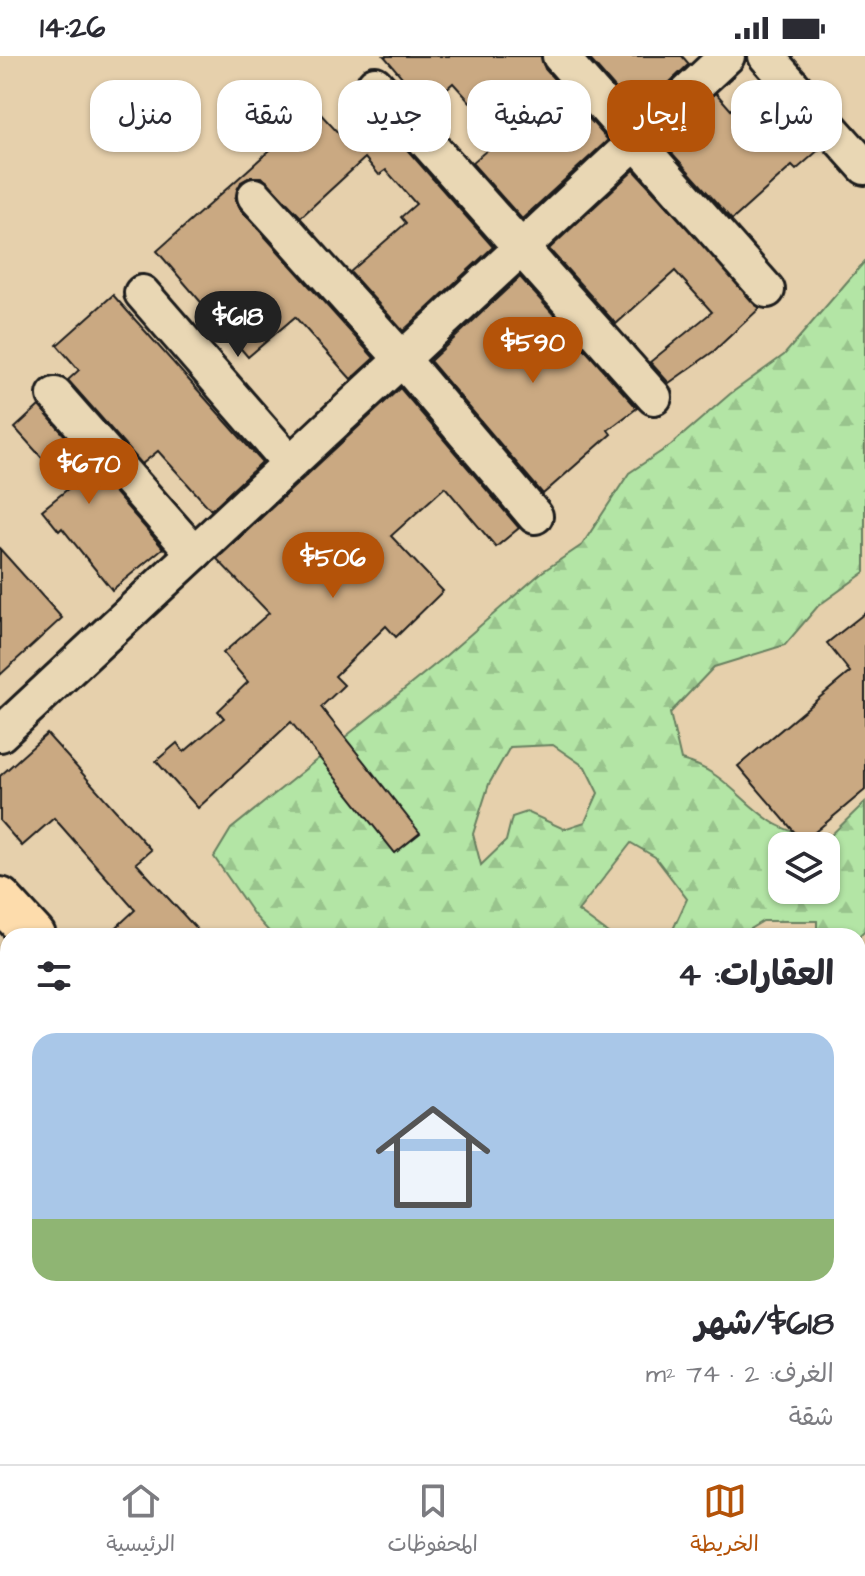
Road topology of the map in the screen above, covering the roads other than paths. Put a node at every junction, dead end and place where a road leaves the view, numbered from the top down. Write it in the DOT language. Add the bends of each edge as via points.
graph roads {
  1 [pos="560,56"];
  2 [pos="727,56"];
  3 [pos="766,56"];
  4 [pos="701,80"];
  5 [pos="607,109"];
  6 [pos="435,152"];
  7 [pos="624,152"];
  8 [pos="646,152"];
  9 [pos="865,167"];
  10 [pos="255,196"];
  11 [pos="520,249"];
  12 [pos="767,290"];
  13 [pos="142,293"];
  14 [pos="402,359"];
  15 [pos="55,395"];
  16 [pos="654,397"];
  17 [pos="290,463"];
  18 [pos="535,516"];
  19 [pos="194,553"];
  20 [pos="0,734"];
  21 [pos="0,899"];
  22 [pos="27,928"];
  1 -- 5 [label="street"];
  2 -- 4 [label="street"];
  3 -- 9 [label="street"];
  6 -- 11 [label="street"];
  7 -- 11 [label="street"];
  8 -- 12 [label="street"];
  10 -- 14 [label="street"];
  11 -- 14 [label="street"];
  11 -- 16 [label="street"];
  13 -- 17 [label="street"];
  14 -- 17 [label="street"];
  14 -- 18 [label="street"];
  15 -- 19 [label="street"];
  17 -- 19 [label="street"];
  19 -- 20 [label="street"];
  21 -- 22 [label="main road"];
}
